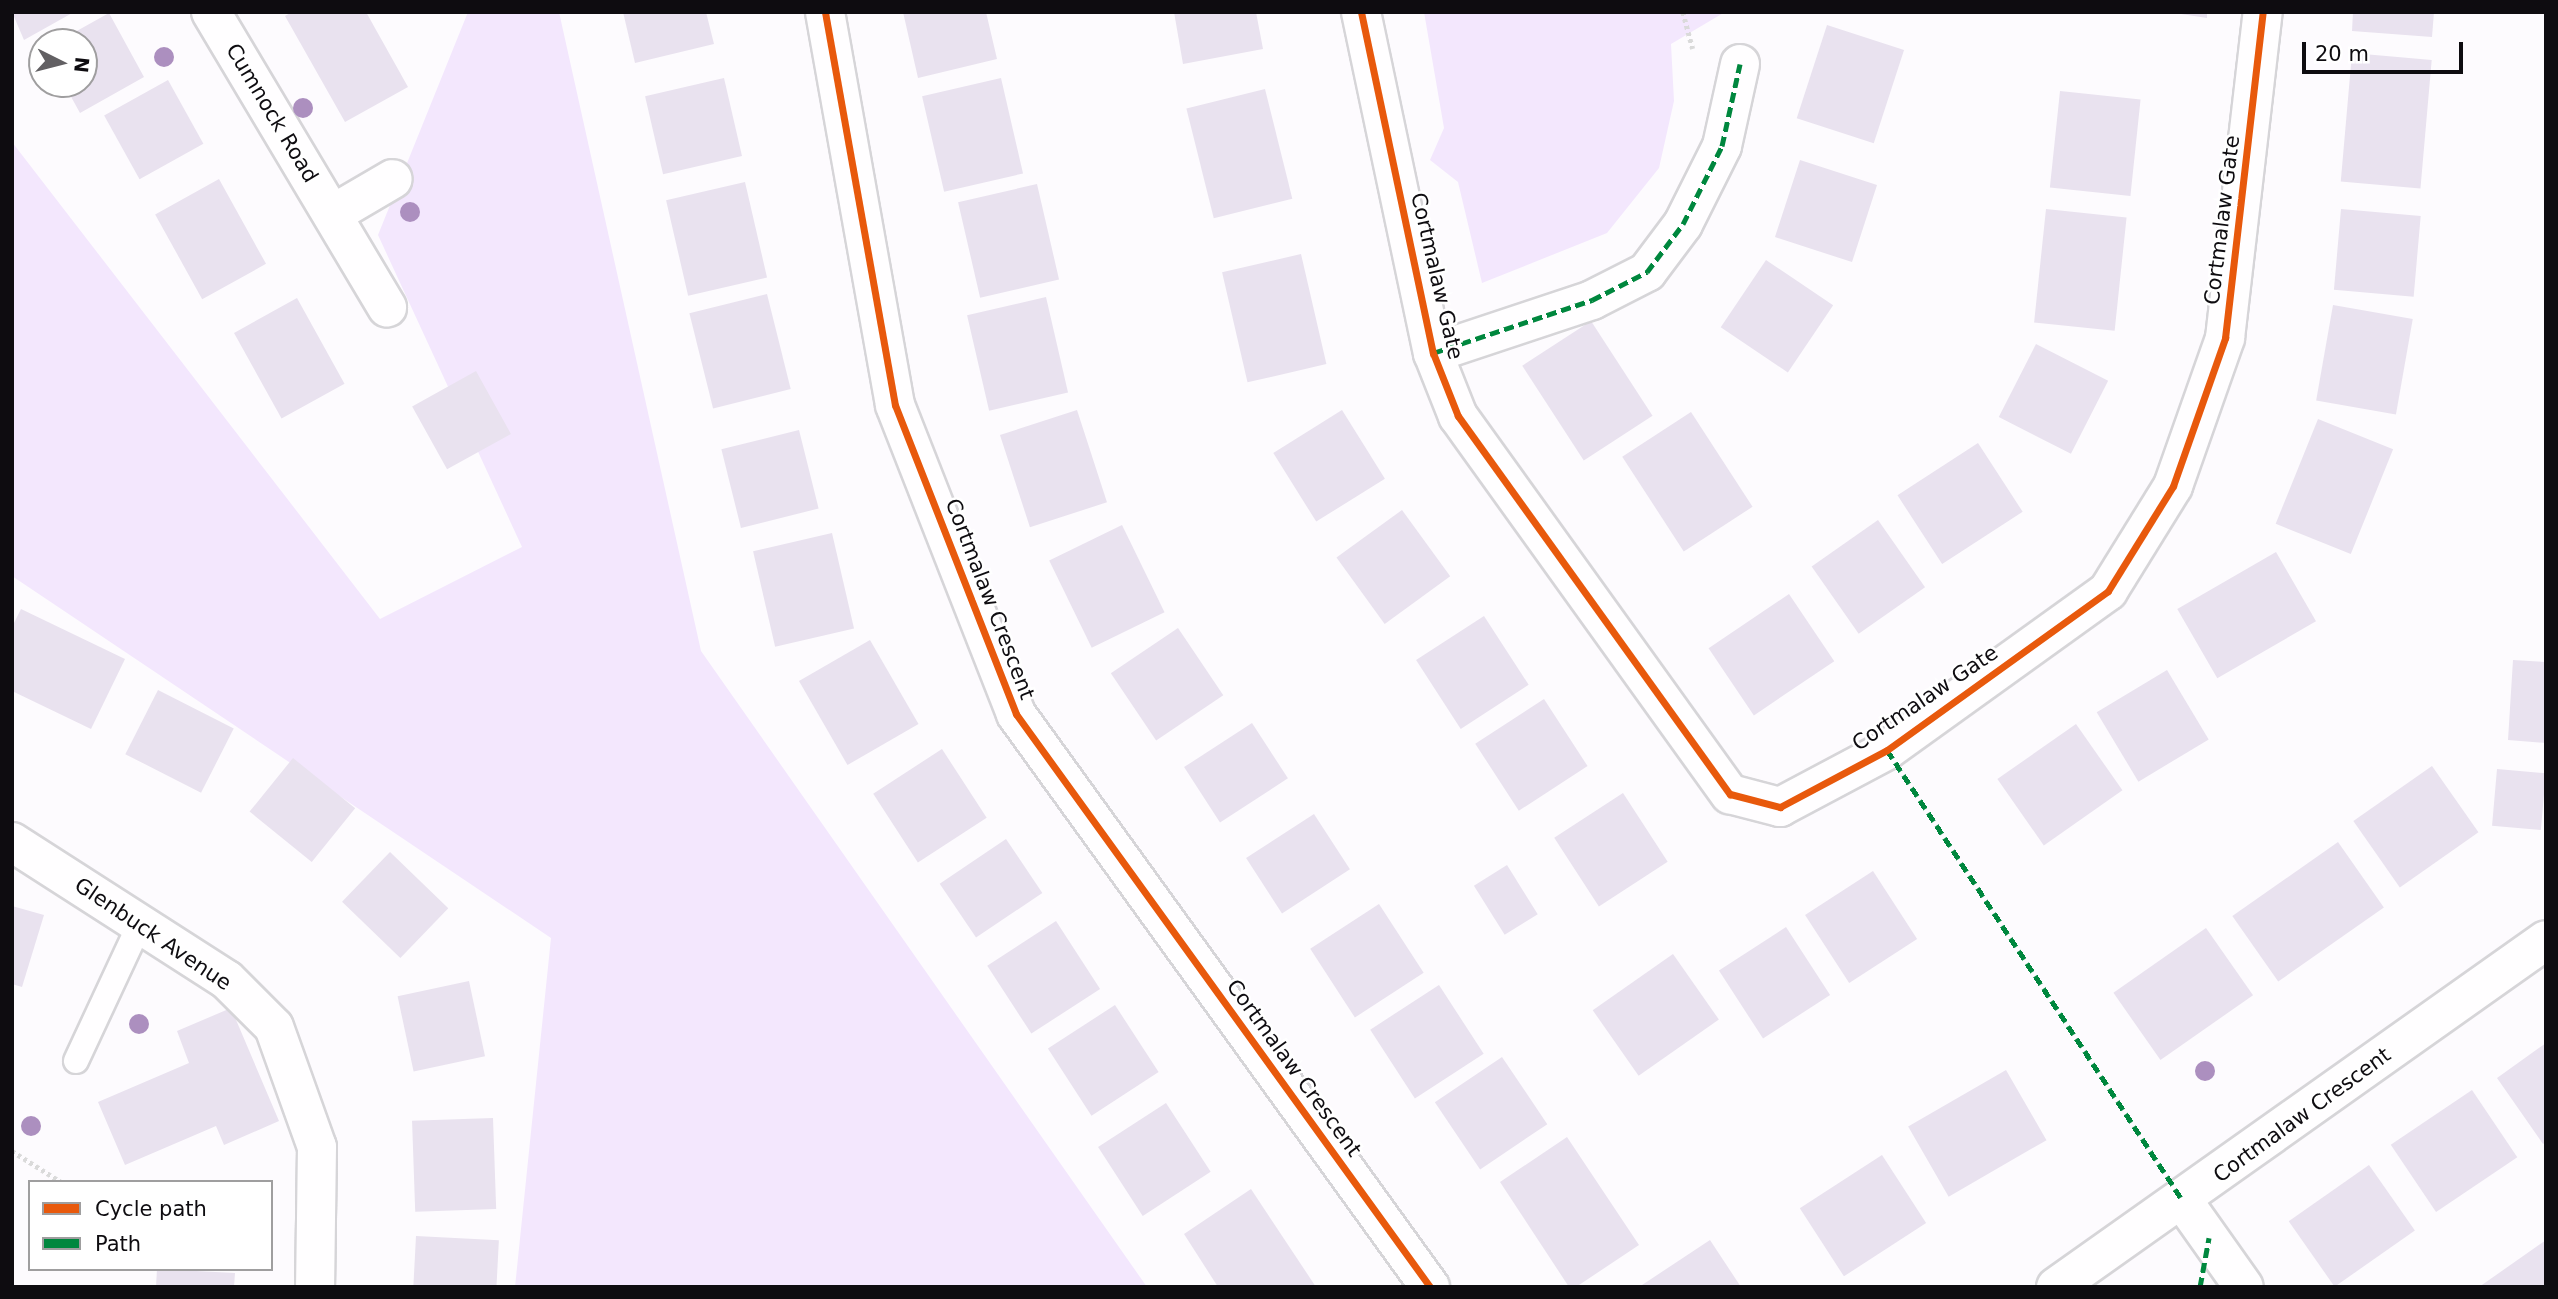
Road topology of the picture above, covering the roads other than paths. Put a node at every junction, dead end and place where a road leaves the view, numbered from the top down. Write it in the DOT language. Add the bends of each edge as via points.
graph roads {
  1 [pos="211,12"];
  2 [pos="825,12"];
  3 [pos="1361,12"];
  4 [pos="2263,12"];
  5 [pos="1740,64"];
  6 [pos="393,179"];
  7 [pos="333,214"];
  8 [pos="387,307"];
  9 [pos="1433,353"];
  10 [pos="12,842"];
  11 [pos="140,924"];
  12 [pos="2546,940"];
  13 [pos="76,1061"];
  14 [pos="2183,1201"];
  15 [pos="315,1287"];
  16 [pos="1430,1287"];
  17 [pos="2056,1287"];
  18 [pos="2244,1287"];
  1 -- 7 [label="street, Cumnock Road"];
  2 -- 16 [label="street, Cortmalaw Crescent" via="895,405 1016,714"];
  3 -- 9 [label="street, Cortmalaw Gate"];
  4 -- 9 [label="street, Cortmalaw Gate" via="2225,338 2173,486 2108,591 1887,750 1780,807 1730,794 1458,416"];
  5 -- 9 [label="street" via="1722,146 1683,224 1647,272 1592,300"];
  6 -- 7 [label="street"];
  7 -- 8 [label="street, Cumnock Road"];
  10 -- 11 [label="street, Glenbuck Avenue"];
  11 -- 13 [label="lane"];
  11 -- 15 [label="street, Glenbuck Avenue" via="227,979 274,1027 317,1147"];
  12 -- 14 [label="street, Cortmalaw Crescent"];
  14 -- 17 [label="street, Cortmalaw Crescent"];
  14 -- 18 [label="street"];
}
